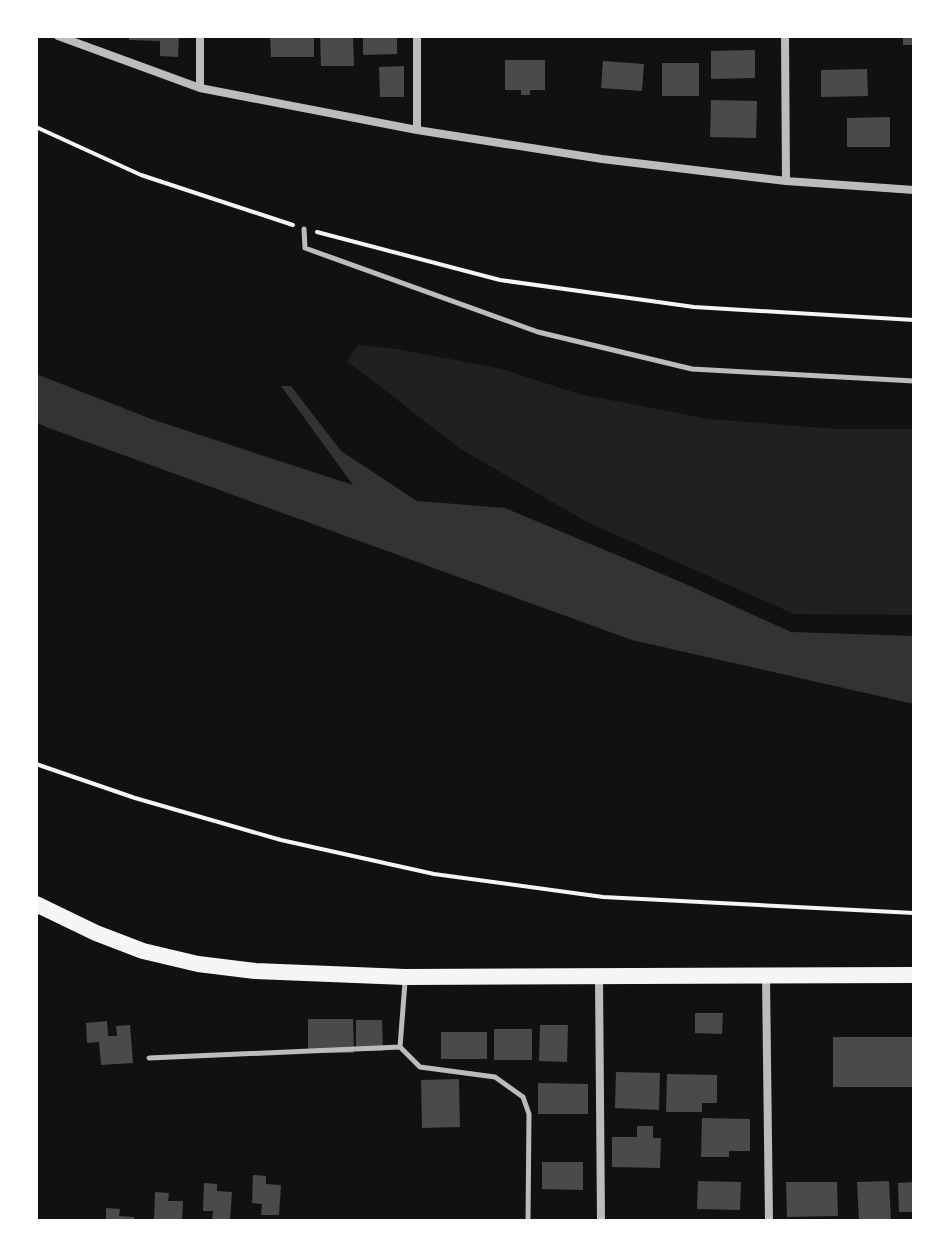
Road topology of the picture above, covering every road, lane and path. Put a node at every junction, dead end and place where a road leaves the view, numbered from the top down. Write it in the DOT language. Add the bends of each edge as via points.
graph roads {
  1 [pos="58,36"];
  2 [pos="200,36"];
  3 [pos="417,36"];
  4 [pos="785,36"];
  5 [pos="200,88"];
  6 [pos="36,127"];
  7 [pos="417,130"];
  8 [pos="786,181"];
  9 [pos="914,190"];
  10 [pos="304,229"];
  11 [pos="914,320"];
  12 [pos="914,381"];
  13 [pos="36,764"];
  14 [pos="36,904"];
  15 [pos="914,913"];
  16 [pos="914,975"];
  17 [pos="405,977"];
  18 [pos="599,977"];
  19 [pos="766,977"];
  20 [pos="400,1047"];
  21 [pos="149,1058"];
  22 [pos="528,1221"];
  23 [pos="601,1221"];
  24 [pos="769,1221"];
  1 -- 5 [label="street"];
  2 -- 5 [label="street"];
  3 -- 7 [label="street"];
  4 -- 8 [label="street"];
  5 -- 7 [label="street"];
  6 -- 10 [label="path" via="141,175"];
  7 -- 8 [label="street"];
  8 -- 9 [label="street"];
  10 -- 11 [label="path" via="500,280 694,307"];
  10 -- 12 [label="lane" via="305,248 538,332 692,369"];
  13 -- 15 [label="path" via="281,840 434,874 603,897"];
  14 -- 17 [label="main road" via="143,951 198,964"];
  16 -- 19 [label="main road"];
  17 -- 18 [label="main road"];
  17 -- 20 [label="lane"];
  18 -- 19 [label="main road"];
  18 -- 23 [label="street"];
  19 -- 24 [label="street"];
  20 -- 21 [label="lane"];
  20 -- 22 [label="lane" via="420,1067 495,1077 523,1097 529,1114"];
}
